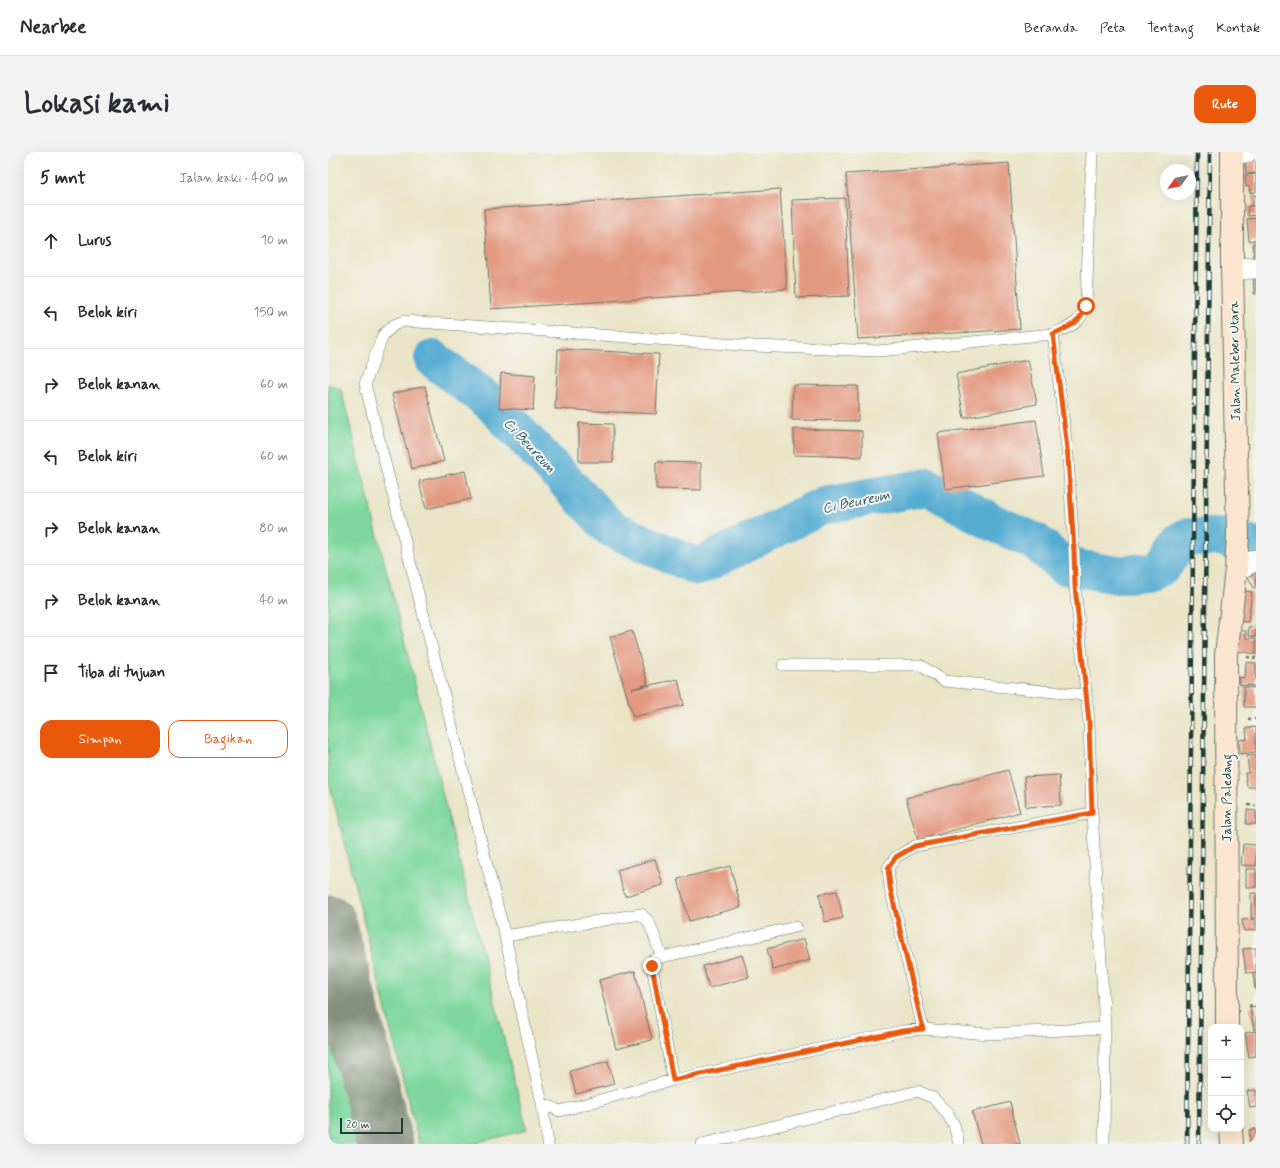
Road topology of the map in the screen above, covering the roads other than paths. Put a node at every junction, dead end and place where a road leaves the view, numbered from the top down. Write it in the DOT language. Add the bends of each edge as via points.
graph roads {
  1 [pos="1092,152"];
  2 [pos="1237,152"];
  3 [pos="1256,268"];
  4 [pos="1232,269"];
  5 [pos="1053,334"];
  6 [pos="1243,563"];
  7 [pos="783,665"];
  8 [pos="1085,695"];
  9 [pos="1092,813"];
  10 [pos="796,927"];
  11 [pos="505,936"];
  12 [pos="662,957"];
  13 [pos="1227,1024"];
  14 [pos="1105,1028"];
  15 [pos="923,1029"];
  16 [pos="673,1080"];
  17 [pos="542,1103"];
  18 [pos="1231,1132"];
  19 [pos="548,1144"];
  20 [pos="702,1144"];
  21 [pos="959,1144"];
  22 [pos="1104,1144"];
  23 [pos="1232,1144"];
  1 -- 5 [label="lane" via="1086,306 1078,321"];
  2 -- 4 [label="street, Jalan Maleber Utara"];
  3 -- 4 [label="street"];
  4 -- 6 [label="street, Jalan Maleber Utara" via="1238,534"];
  5 -- 8 [label="lane" via="1068,457 1075,586"];
  5 -- 11 [label="lane" via="878,351 746,346 404,321 394,325 383,335 365,384"];
  6 -- 13 [label="street, Jalan Paledang" via="1226,655"];
  7 -- 8 [label="lane" via="920,665 944,681"];
  8 -- 9 [label="lane" via="1089,722"];
  9 -- 14 [label="lane"];
  9 -- 15 [label="lane" via="915,846 896,857 888,868 890,887"];
  10 -- 12 [label="lane"];
  11 -- 12 [label="lane" via="641,914 649,922"];
  11 -- 17 [label="lane"];
  12 -- 16 [label="lane" via="653,960 652,966"];
  14 -- 15 [label="lane" via="989,1034"];
  14 -- 22 [label="lane"];
  15 -- 16 [label="lane" via="903,1031"];
  16 -- 17 [label="lane" via="560,1111"];
  17 -- 19 [label="lane"];
  18 -- 23 [label="street"];
  20 -- 21 [label="lane" via="918,1091 933,1098 946,1112 954,1125"];
}
